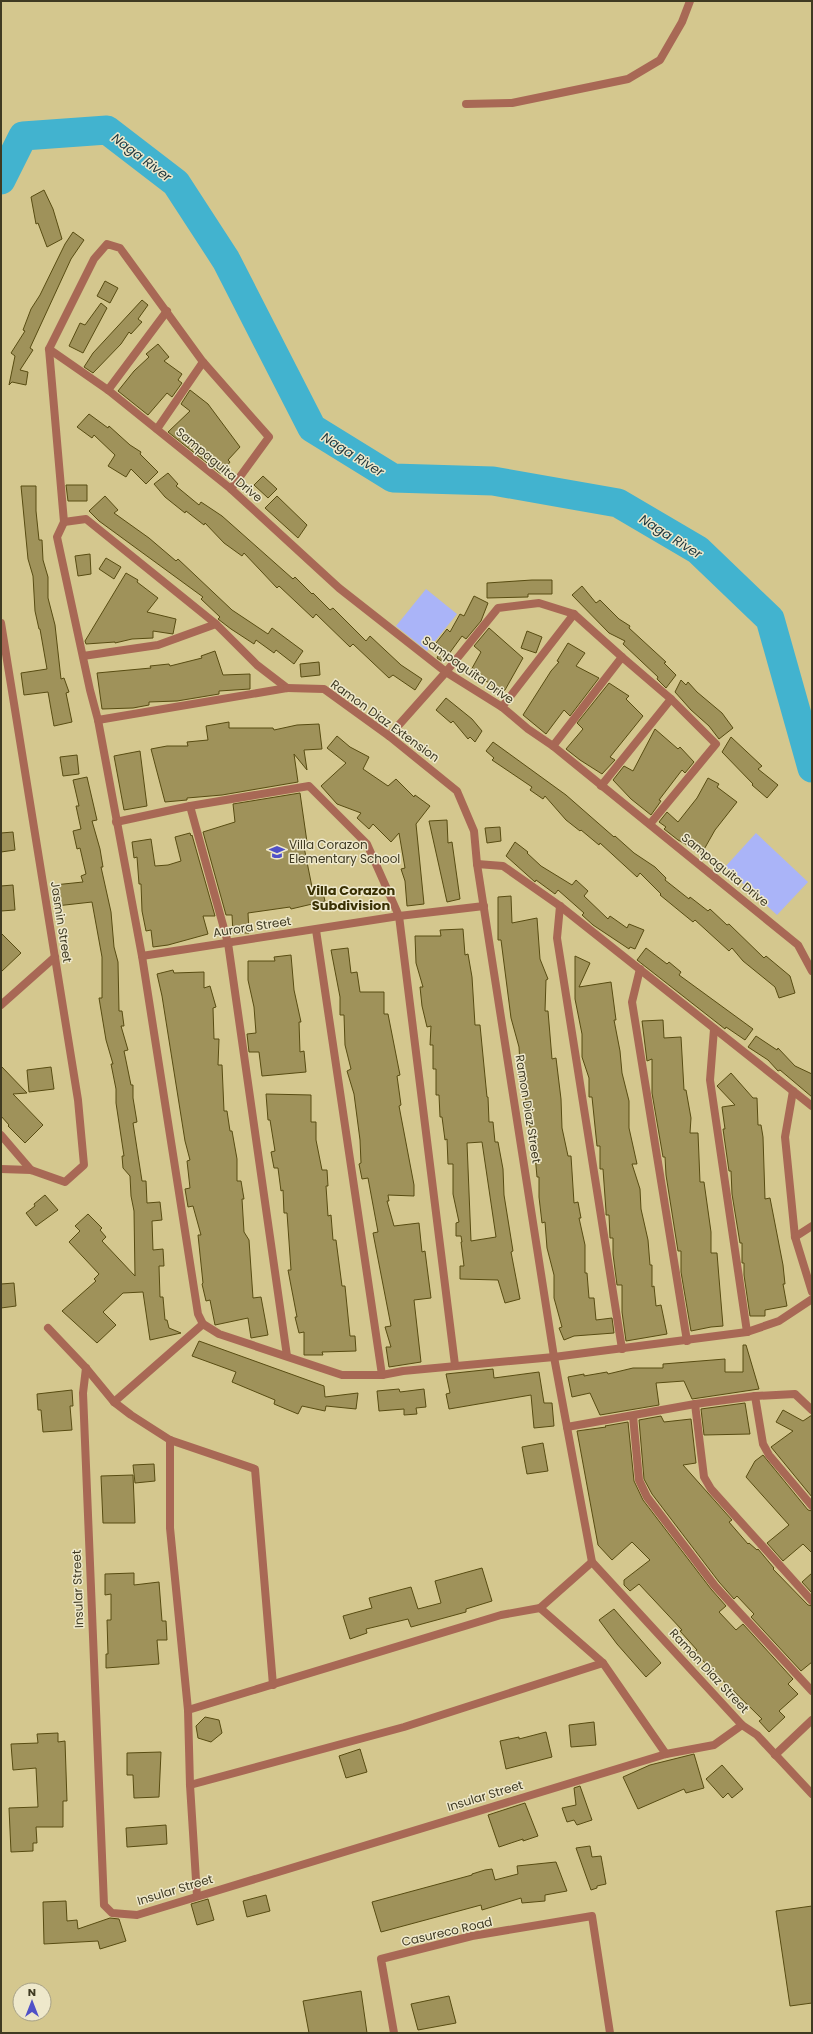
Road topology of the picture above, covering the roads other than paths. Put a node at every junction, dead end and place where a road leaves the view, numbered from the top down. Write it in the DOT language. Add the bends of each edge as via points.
graph roads {
  1 [pos="690,1"];
  2 [pos="466,104"];
  3 [pos="167,311"];
  4 [pos="49,349"];
  5 [pos="203,362"];
  6 [pos="108,390"];
  7 [pos="157,429"];
  8 [pos="231,489"];
  9 [pos="64,522"];
  10 [pos="574,614"];
  11 [pos="1,623"];
  12 [pos="216,624"];
  13 [pos="82,656"];
  14 [pos="622,657"];
  15 [pos="446,672"];
  16 [pos="287,688"];
  17 [pos="671,699"];
  18 [pos="502,707"];
  19 [pos="98,720"];
  20 [pos="389,736"];
  21 [pos="553,746"];
  22 [pos="601,786"];
  23 [pos="190,806"];
  24 [pos="116,822"];
  25 [pos="650,824"];
  26 [pos="477,864"];
  27 [pos="484,906"];
  28 [pos="560,906"];
  29 [pos="399,916"];
  30 [pos="316,930"];
  31 [pos="228,943"];
  32 [pos="142,956"];
  33 [pos="55,957"];
  34 [pos="640,969"];
  35 [pos="812,971"];
  36 [pos="1,1005"];
  37 [pos="714,1029"];
  38 [pos="793,1091"];
  39 [pos="812,1106"];
  40 [pos="1,1135"];
  41 [pos="1,1169"];
  42 [pos="31,1170"];
  43 [pos="812,1226"];
  44 [pos="794,1238"];
  45 [pos="812,1292"];
  46 [pos="812,1299"];
  47 [pos="203,1324"];
  48 [pos="48,1328"];
  49 [pos="747,1332"];
  50 [pos="687,1341"];
  51 [pos="622,1349"];
  52 [pos="287,1356"];
  53 [pos="554,1357"];
  54 [pos="455,1365"];
  55 [pos="86,1368"];
  56 [pos="382,1375"];
  57 [pos="755,1396"];
  58 [pos="114,1402"];
  59 [pos="695,1404"];
  60 [pos="812,1410"];
  61 [pos="633,1416"];
  62 [pos="567,1427"];
  63 [pos="170,1440"];
  64 [pos="812,1506"];
  65 [pos="592,1562"];
  66 [pos="812,1601"];
  67 [pos="540,1608"];
  68 [pos="603,1663"];
  69 [pos="273,1685"];
  70 [pos="812,1691"];
  71 [pos="188,1710"];
  72 [pos="812,1720"];
  73 [pos="742,1725"];
  74 [pos="666,1754"];
  75 [pos="775,1755"];
  76 [pos="190,1785"];
  77 [pos="812,1794"];
  78 [pos="197,1896"];
  79 [pos="394,2033"];
  80 [pos="610,2033"];
  1 -- 2 [label="street" via="682,22 660,60 628,79 512,103"];
  3 -- 4 [label="street" via="120,248 107,244 94,258"];
  3 -- 5 [label="street"];
  3 -- 6 [label="street"];
  4 -- 6 [label="street, Sampaguita Drive"];
  4 -- 9 [label="street"];
  5 -- 7 [label="street"];
  5 -- 8 [label="street" via="269,437"];
  6 -- 7 [label="street, Sampaguita Drive"];
  7 -- 8 [label="street, Sampaguita Drive"];
  8 -- 15 [label="street, Sampaguita Drive" via="339,588"];
  9 -- 12 [label="street" via="86,519"];
  9 -- 13 [label="street" via="57,537"];
  10 -- 14 [label="street"];
  10 -- 15 [label="street" via="539,603 498,608"];
  10 -- 18 [label="street"];
  11 -- 33 [label="street, Jasmin Street"];
  12 -- 13 [label="street" via="158,645"];
  12 -- 16 [label="street" via="256,665"];
  13 -- 19 [label="street"];
  14 -- 17 [label="street"];
  14 -- 21 [label="street"];
  15 -- 18 [label="street, Sampaguita Drive"];
  15 -- 20 [label="street"];
  16 -- 19 [label="street, Ramon Diaz Extension"];
  16 -- 20 [label="street, Ramon Diaz Extension" via="324,689"];
  17 -- 22 [label="street"];
  17 -- 25 [label="street" via="716,744"];
  18 -- 21 [label="street, Sampaguita Drive"];
  19 -- 24 [label="street"];
  20 -- 26 [label="street, Ramon Diaz Extension" via="457,791 474,831"];
  21 -- 22 [label="street, Sampaguita Drive"];
  22 -- 25 [label="street, Sampaguita Drive"];
  23 -- 24 [label="street"];
  23 -- 29 [label="street" via="308,786 367,844"];
  23 -- 31 [label="street"];
  24 -- 32 [label="street"];
  25 -- 35 [label="street, Sampaguita Drive" via="798,946"];
  26 -- 27 [label="street, Ramon Diaz Street"];
  26 -- 28 [label="street" via="503,866"];
  27 -- 29 [label="street, Aurora Street"];
  27 -- 53 [label="street, Ramon Diaz Street"];
  28 -- 34 [label="street"];
  28 -- 51 [label="street" via="557,938"];
  29 -- 30 [label="street, Aurora Street"];
  29 -- 54 [label="street"];
  30 -- 31 [label="street, Aurora Street"];
  30 -- 56 [label="street"];
  31 -- 32 [label="street, Aurora Street"];
  31 -- 52 [label="street"];
  32 -- 47 [label="street" via="198,1314"];
  33 -- 36 [label="street"];
  33 -- 42 [label="street, Jasmin Street" via="78,1100 84,1165 65,1182"];
  34 -- 37 [label="street"];
  34 -- 50 [label="street" via="632,1002"];
  37 -- 38 [label="street"];
  37 -- 49 [label="street" via="710,1080"];
  38 -- 39 [label="street"];
  38 -- 44 [label="street" via="785,1137"];
  40 -- 42 [label="street"];
  41 -- 42 [label="street"];
  43 -- 44 [label="street"];
  44 -- 45 [label="street"];
  46 -- 49 [label="street" via="779,1321"];
  47 -- 52 [label="street" via="219,1334"];
  47 -- 58 [label="street"];
  48 -- 55 [label="street"];
  49 -- 50 [label="street"];
  50 -- 51 [label="street"];
  51 -- 53 [label="street"];
  52 -- 56 [label="street" via="342,1375"];
  53 -- 54 [label="street"];
  53 -- 62 [label="street, Ramon Diaz Street"];
  54 -- 56 [label="street"];
  55 -- 58 [label="street"];
  55 -- 78 [label="street, Insular Street" via="83,1393 104,1905 112,1913 137,1915"];
  57 -- 59 [label="street"];
  57 -- 60 [label="street" via="795,1394"];
  57 -- 64 [label="street" via="763,1444 769,1455"];
  58 -- 63 [label="street"];
  59 -- 61 [label="street"];
  59 -- 66 [label="street" via="704,1477 711,1489"];
  61 -- 62 [label="street"];
  61 -- 70 [label="street" via="639,1480 647,1497 715,1586"];
  62 -- 65 [label="street, Ramon Diaz Street"];
  63 -- 69 [label="street" via="255,1469"];
  63 -- 71 [label="street" via="170,1528"];
  65 -- 67 [label="street"];
  65 -- 73 [label="street, Ramon Diaz Street"];
  67 -- 68 [label="street"];
  67 -- 69 [label="street" via="501,1615"];
  68 -- 74 [label="street"];
  68 -- 76 [label="street" via="404,1727"];
  69 -- 71 [label="street"];
  71 -- 76 [label="street"];
  72 -- 75 [label="street"];
  73 -- 74 [label="street, Insular Street" via="714,1745"];
  73 -- 75 [label="street, Ramon Diaz Street" via="758,1735"];
  74 -- 78 [label="street, Insular Street"];
  75 -- 77 [label="street, Ramon Diaz Street"];
  76 -- 78 [label="street"];
  79 -- 80 [label="street, Casureco Road" via="381,1959 472,1936 592,1916"];
}
